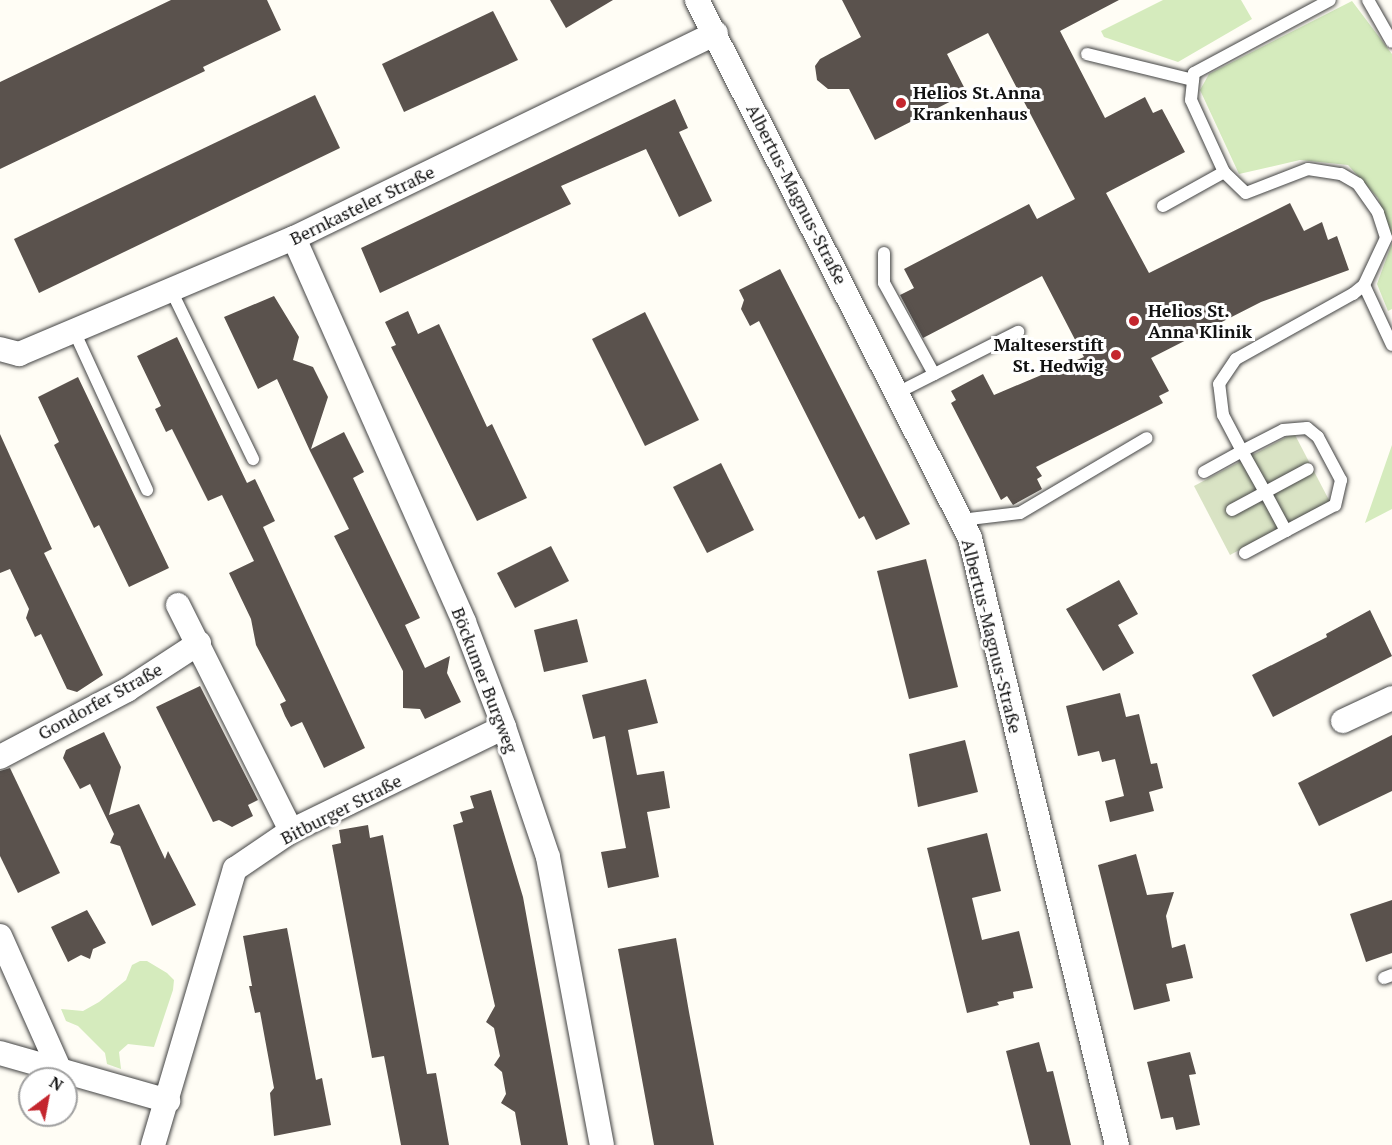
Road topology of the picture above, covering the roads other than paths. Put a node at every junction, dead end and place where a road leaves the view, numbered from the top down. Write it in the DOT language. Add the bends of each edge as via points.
graph roads {
  1 [pos="697,0"];
  2 [pos="1330,0"];
  3 [pos="1368,0"];
  4 [pos="716,33"];
  5 [pos="1392,42"];
  6 [pos="1087,54"];
  7 [pos="1194,80"];
  8 [pos="1224,172"];
  9 [pos="1163,206"];
  10 [pos="294,238"];
  11 [pos="884,253"];
  12 [pos="1364,285"];
  13 [pos="171,290"];
  14 [pos="74,331"];
  15 [pos="1018,332"];
  16 [pos="1392,345"];
  17 [pos="0,349"];
  18 [pos="934,374"];
  19 [pos="897,393"];
  20 [pos="1147,438"];
  21 [pos="1242,451"];
  22 [pos="253,459"];
  23 [pos="1308,469"];
  24 [pos="1204,472"];
  25 [pos="147,490"];
  26 [pos="1265,492"];
  27 [pos="1232,510"];
  28 [pos="961,520"];
  29 [pos="1286,531"];
  30 [pos="1245,553"];
  31 [pos="178,605"];
  32 [pos="199,643"];
  33 [pos="1392,698"];
  34 [pos="1343,721"];
  35 [pos="504,727"];
  36 [pos="0,757"];
  37 [pos="291,831"];
  38 [pos="0,936"];
  39 [pos="0,1053"];
  40 [pos="47,1067"];
  41 [pos="58,1067"];
  42 [pos="78,1076"];
  43 [pos="168,1101"];
  44 [pos="153,1145"];
  45 [pos="602,1145"];
  46 [pos="1117,1145"];
  1 -- 4 [label="street, Albertus-Magnus-Straße"];
  2 -- 7 [label="lane" via="1194,73"];
  3 -- 5 [label="lane"];
  4 -- 10 [label="street, Bernkasteler Straße"];
  4 -- 19 [label="street, Albertus-Magnus-Straße"];
  6 -- 7 [label="lane"];
  7 -- 8 [label="lane" via="1191,100"];
  8 -- 9 [label="lane"];
  8 -- 12 [label="lane" via="1246,193 1308,169 1341,174 1358,184 1378,213 1386,238"];
  10 -- 13 [label="street, Bernkasteler Straße"];
  10 -- 35 [label="street, Böckumer Burgweg" via="464,622"];
  11 -- 18 [label="lane" via="884,283"];
  12 -- 16 [label="lane"];
  12 -- 21 [label="lane" via="1225,369 1219,384 1223,415"];
  13 -- 14 [label="street, Bernkasteler Straße"];
  13 -- 22 [label="lane"];
  14 -- 17 [label="street, Bernkasteler Straße" via="19,354"];
  14 -- 25 [label="lane"];
  15 -- 18 [label="lane"];
  18 -- 19 [label="lane"];
  19 -- 28 [label="street, Albertus-Magnus-Straße"];
  20 -- 28 [label="lane" via="1020,513"];
  21 -- 24 [label="lane"];
  21 -- 26 [label="lane"];
  21 -- 29 [label="lane" via="1295,426 1307,428 1318,437 1329,457 1341,480 1335,505"];
  23 -- 26 [label="lane"];
  26 -- 27 [label="lane"];
  26 -- 29 [label="lane"];
  28 -- 46 [label="street, Albertus-Magnus-Straße" via="970,538"];
  29 -- 30 [label="lane"];
  31 -- 32 [label="street"];
  32 -- 36 [label="street, Gondorfer Straße" via="127,690"];
  32 -- 37 [label="street"];
  33 -- 34 [label="street"];
  35 -- 37 [label="street, Bitburger Straße"];
  35 -- 45 [label="street, Böckumer Burgweg" via="548,856"];
  37 -- 43 [label="street, Bitburger Straße" via="235,869"];
  38 -- 41 [label="street"];
  39 -- 40 [label="street"];
  42 -- 43 [label="street"];
  43 -- 44 [label="street, Bitburger Straße"];
}
